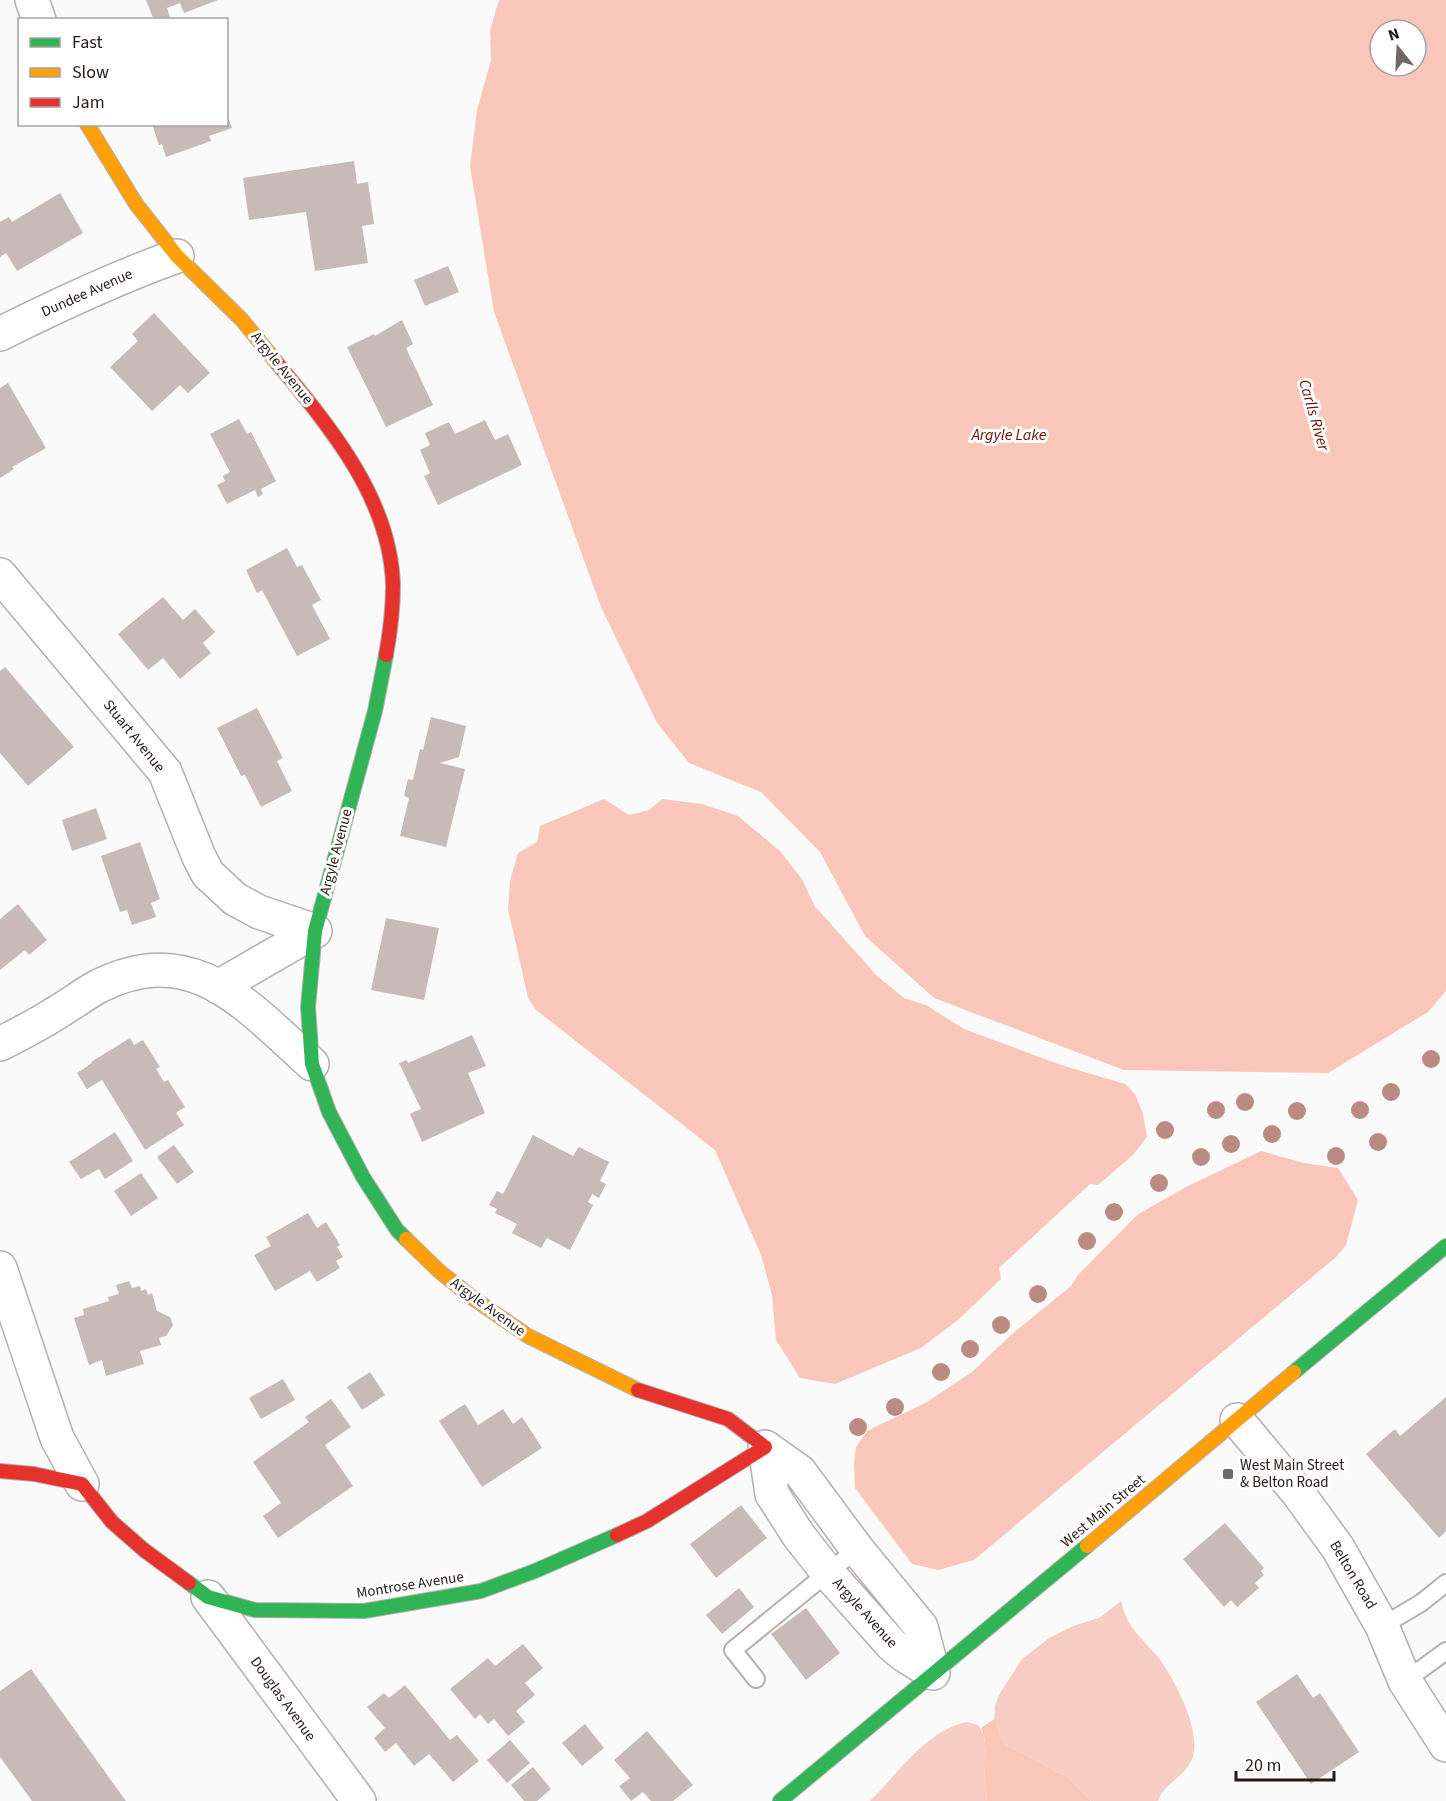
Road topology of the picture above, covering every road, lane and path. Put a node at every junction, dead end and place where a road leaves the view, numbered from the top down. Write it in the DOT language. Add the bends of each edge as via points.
graph roads {
  1 [pos="32,0"];
  2 [pos="38,18"];
  3 [pos="88,126"];
  4 [pos="177,256"];
  5 [pos="0,334"];
  6 [pos="0,575"];
  7 [pos="315,931"];
  8 [pos="218,987"];
  9 [pos="0,1044"];
  10 [pos="312,1064"];
  11 [pos="1446,1246"];
  12 [pos="0,1268"];
  13 [pos="1238,1420"];
  14 [pos="765,1447"];
  15 [pos="0,1471"];
  16 [pos="82,1484"];
  17 [pos="856,1549"];
  18 [pos="828,1573"];
  19 [pos="1446,1583"];
  20 [pos="207,1597"];
  21 [pos="1382,1626"];
  22 [pos="1446,1651"];
  23 [pos="933,1673"];
  24 [pos="756,1679"];
  25 [pos="1405,1681"];
  26 [pos="1446,1744"];
  27 [pos="783,1800"];
  28 [pos="358,1801"];
  1 -- 2 [label="street"];
  3 -- 4 [label="street, Argyle Avenue" via="136,204"];
  4 -- 5 [label="street, Dundee Avenue" via="107,282"];
  4 -- 7 [label="street, Argyle Avenue" via="242,320 339,442 363,480 390,556 393,587 389,636 375,711"];
  6 -- 7 [label="street, Stuart Avenue" via="165,772 198,857 213,879 235,899 258,912"];
  7 -- 8 [label="street"];
  7 -- 10 [label="street, Argyle Avenue" via="308,1008"];
  8 -- 9 [label="street" via="189,972 166,969 125,976 98,986"];
  8 -- 10 [label="street" via="246,1004"];
  10 -- 14 [label="street, Argyle Avenue" via="329,1112 363,1177 397,1230 439,1271 528,1336 636,1389 728,1419"];
  11 -- 13 [label="street, West Main Street"];
  12 -- 16 [label="street" via="57,1438"];
  13 -- 21 [label="street, Belton Road" via="1338,1548"];
  13 -- 23 [label="street, West Main Street"];
  14 -- 17 [label="street, Argyle Avenue" via="800,1472"];
  14 -- 18 [label="street, Argyle Avenue" via="772,1494"];
  14 -- 20 [label="street, Montrose Avenue" via="647,1521 481,1591 364,1611 255,1610"];
  15 -- 16 [label="street"];
  16 -- 20 [label="street, Montrose Avenue" via="112,1522"];
  17 -- 18 [label="lane"];
  17 -- 23 [label="street, Argyle Avenue" via="921,1627"];
  18 -- 23 [label="street, Argyle Avenue" via="892,1645"];
  18 -- 24 [label="lane" via="733,1650"];
  19 -- 21 [label="lane"];
  20 -- 28 [label="street, Douglas Avenue"];
  21 -- 25 [label="street, Belton Road"];
  22 -- 25 [label="lane"];
  23 -- 27 [label="street, West Main Street"];
  25 -- 26 [label="street, Belton Road"];
}
